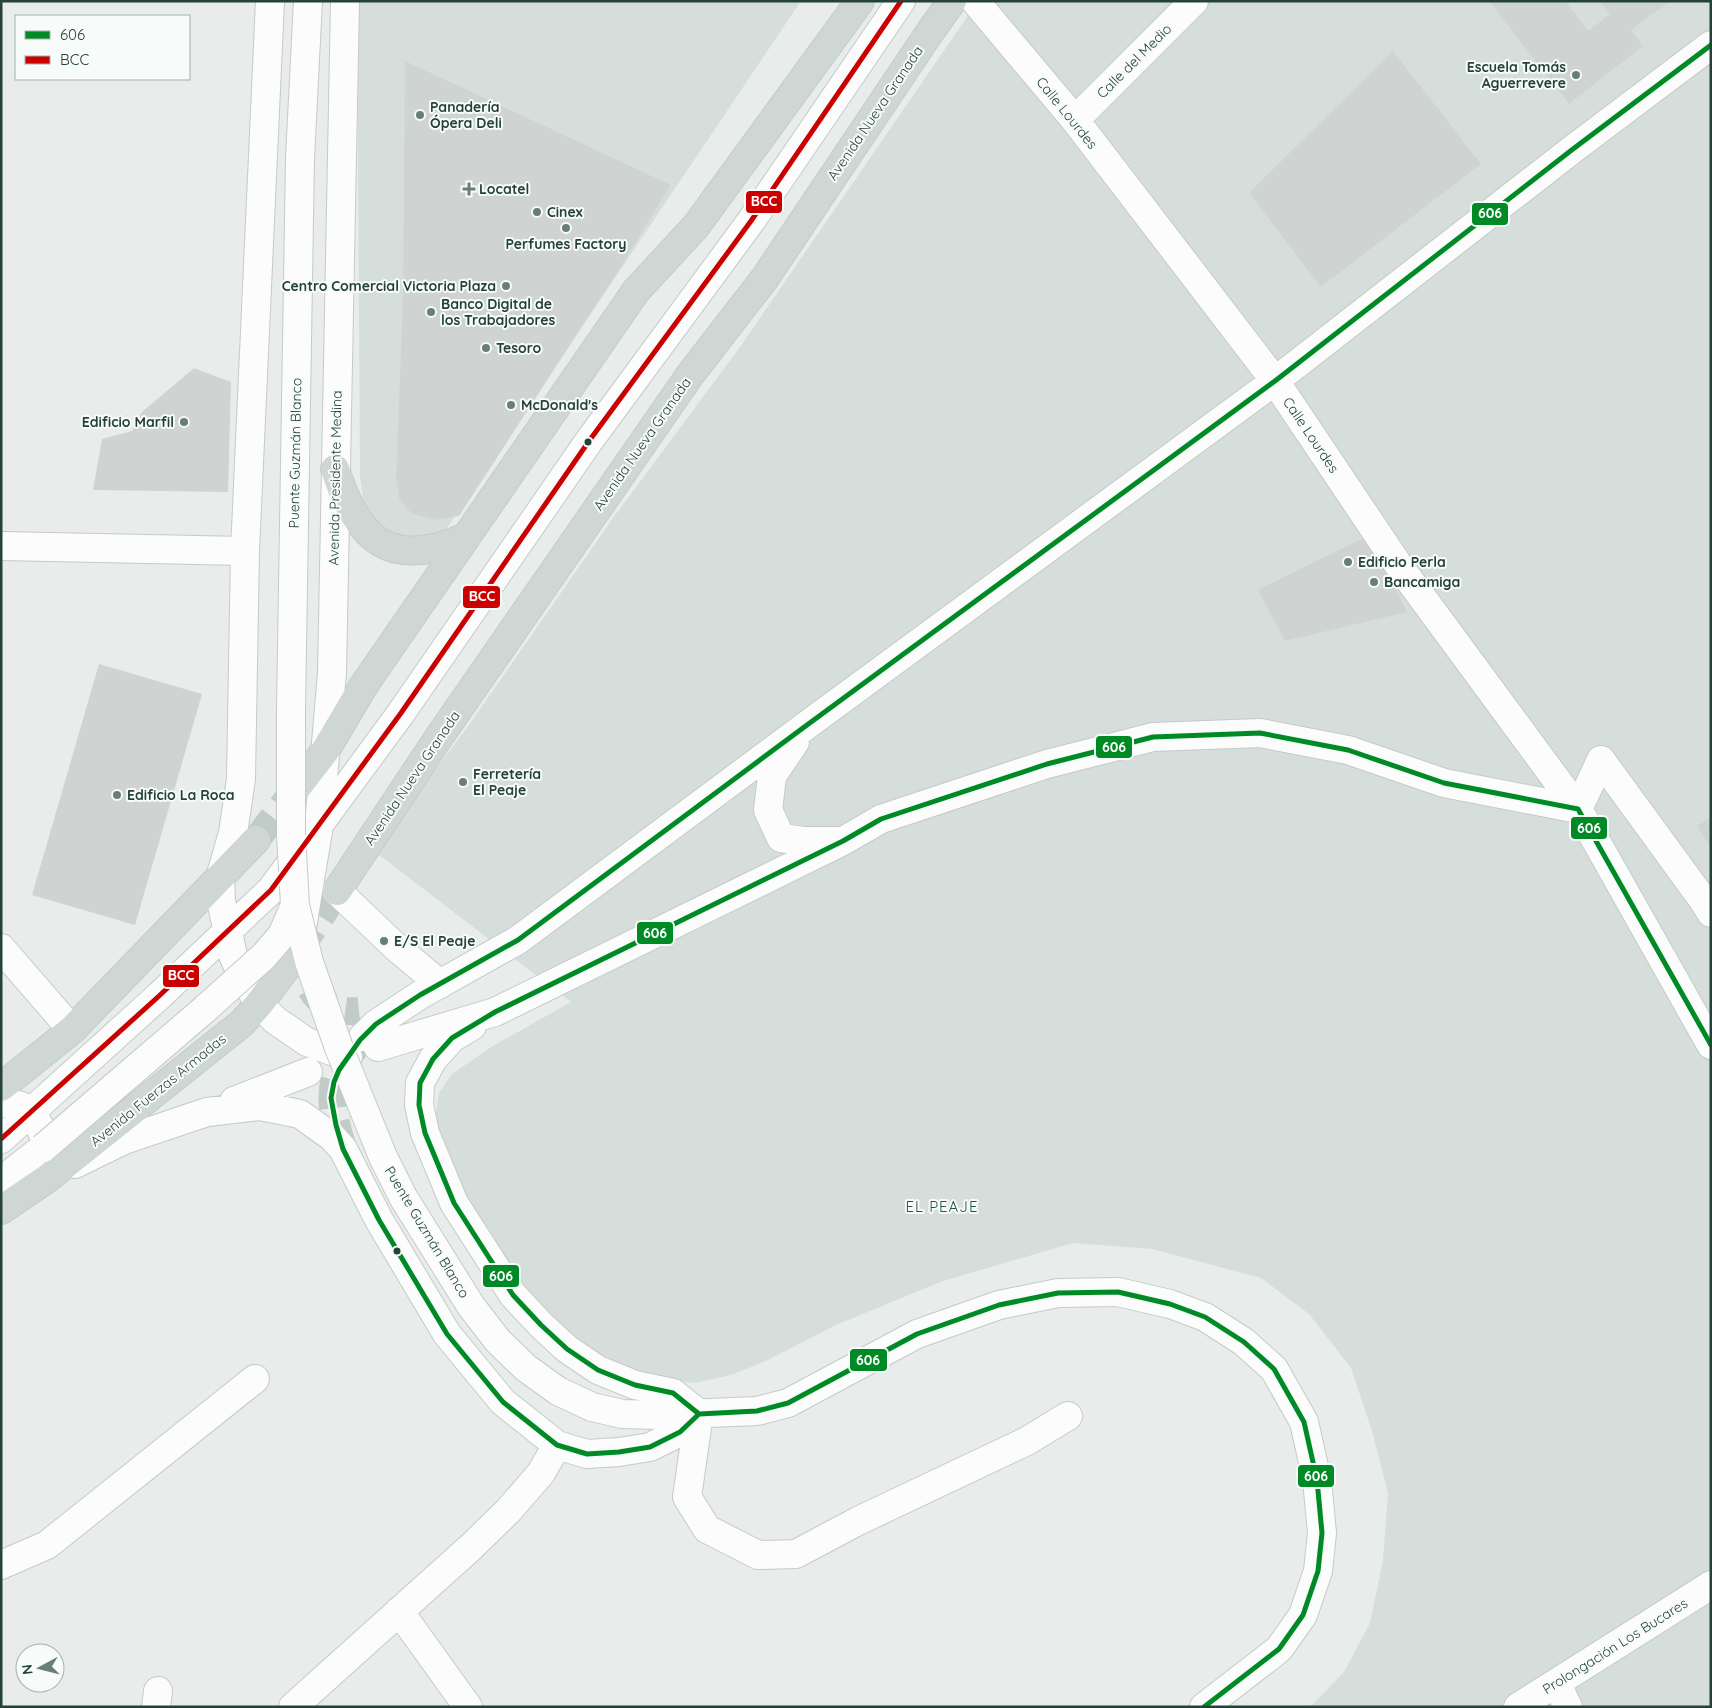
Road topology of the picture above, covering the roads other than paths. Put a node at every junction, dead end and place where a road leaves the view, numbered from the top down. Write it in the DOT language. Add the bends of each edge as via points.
graph roads {
  1 [pos="270,1"];
  2 [pos="308,1"];
  3 [pos="345,1"];
  4 [pos="860,1"];
  5 [pos="901,1"];
  6 [pos="952,1"];
  7 [pos="975,1"];
  8 [pos="1194,1"];
  9 [pos="1711,45"];
  10 [pos="1074,120"];
  11 [pos="1275,382"];
  12 [pos="335,469"];
  13 [pos="466,537"];
  14 [pos="1,546"];
  15 [pos="245,551"];
  16 [pos="807,725"];
  17 [pos="325,751"];
  18 [pos="292,795"];
  19 [pos="1578,810"];
  20 [pos="319,825"];
  21 [pos="256,840"];
  22 [pos="843,841"];
  23 [pos="220,878"];
  24 [pos="337,891"];
  25 [pos="295,905"];
  26 [pos="1711,913"];
  27 [pos="227,931"];
  28 [pos="1,948"];
  29 [pos="298,952"];
  30 [pos="430,990"];
  31 [pos="259,1004"];
  32 [pos="359,1011"];
  33 [pos="495,1012"];
  34 [pos="72,1030"];
  35 [pos="1711,1045"];
  36 [pos="363,1047"];
  37 [pos="308,1072"];
  38 [pos="1,1087"];
  39 [pos="1,1103"];
  40 [pos="207,1112"];
  41 [pos="29,1114"];
  42 [pos="1,1139"];
  43 [pos="48,1178"];
  44 [pos="1,1181"];
  45 [pos="1,1210"];
  46 [pos="255,1379"];
  47 [pos="699,1414"];
  48 [pos="1068,1416"];
  49 [pos="557,1446"];
  50 [pos="1,1566"];
  51 [pos="1711,1585"];
  52 [pos="399,1611"];
  53 [pos="1562,1695"];
  54 [pos="294,1707"];
  55 [pos="468,1707"];
  56 [pos="1204,1707"];
  57 [pos="1518,1707"];
  1 -- 15 [label="street"];
  2 -- 25 [label="street, Puente Guzmán Blanco, bridge" via="300,158 291,709 291,836"];
  3 -- 12 [label="street, Avenida Presidente Medina"];
  4 -- 13 [label="main road" via="696,226 636,291"];
  5 -- 20 [label="street" via="752,221 589,441 401,713"];
  6 -- 24 [label="main road, Avenida Nueva Granada" via="766,278 690,375 437,740"];
  7 -- 10 [label="street, Calle Lourdes"];
  8 -- 10 [label="street, Calle del Medio"];
  9 -- 11 [label="street"];
  10 -- 11 [label="street, Calle Lourdes"];
  11 -- 16 [label="street"];
  11 -- 19 [label="street, Calle Lourdes" via="1399,566"];
  12 -- 13 [label="main road" via="351,512 382,545 410,551 424,550 446,546"];
  12 -- 17 [label="street, Avenida Presidente Medina" via="332,673"];
  13 -- 17 [label="main road" via="364,685"];
  14 -- 15 [label="street"];
  15 -- 23 [label="street" via="241,779 233,833"];
  16 -- 22 [label="street" via="772,776 768,810 782,838"];
  16 -- 30 [label="street" via="518,940"];
  17 -- 18 [label="main road"];
  17 -- 20 [label="street, Avenida Presidente Medina"];
  19 -- 22 [label="street" via="1444,783 1348,750 1260,733 1154,737 1047,764 881,819"];
  19 -- 26 [label="street" via="1601,760"];
  19 -- 35 [label="street, Calle Lourdes"];
  20 -- 27 [label="street" via="271,890"];
  20 -- 29 [label="street, Avenida Presidente Medina"];
  21 -- 23 [label="main road"];
  22 -- 33 [label="street"];
  23 -- 27 [label="street"];
  23 -- 34 [label="main road"];
  24 -- 30 [label="street" via="398,950"];
  25 -- 44 [label="street, Puente Guzmán Blanco, bridge" via="282,935 264,956"];
  25 -- 47 [label="street, Puente Guzmán Blanco, bridge" via="309,962 338,1048 383,1158 403,1197 471,1306 498,1341 526,1368 558,1390 592,1407 622,1414"];
  27 -- 31 [label="street" via="240,971"];
  27 -- 41 [label="street"];
  28 -- 34 [label="street"];
  29 -- 31 [label="main road, Avenida Fuerzas Armadas"];
  30 -- 32 [label="street" via="382,1008"];
  30 -- 36 [label="street" via="376,1024"];
  31 -- 36 [label="street" via="275,1020 307,1042"];
  31 -- 43 [label="main road, Avenida Fuerzas Armadas" via="242,1023"];
  33 -- 36 [label="street"];
  33 -- 47 [label="street" via="452,1038 433,1060 420,1083 418,1105 425,1133 454,1203 513,1295 567,1349 598,1370 635,1385 673,1394"];
  34 -- 38 [label="main road"];
  37 -- 40 [label="street"];
  39 -- 41 [label="street" via="21,1106"];
  40 -- 43 [label="street" via="124,1140"];
  40 -- 49 [label="street" via="260,1106 300,1114 332,1137 343,1149 379,1220 447,1334 503,1402"];
  41 -- 42 [label="street"];
  41 -- 43 [label="street" via="44,1134 50,1158"];
  43 -- 45 [label="main road, Avenida Fuerzas Armadas"];
  46 -- 50 [label="street" via="47,1544"];
  47 -- 48 [label="street" via="686,1497 707,1530 758,1555 796,1554 1027,1440"];
  47 -- 49 [label="street" via="680,1432 650,1446 587,1454"];
  47 -- 56 [label="street, Puente Guzmán Blanco" via="757,1411 788,1403 917,1334 999,1305 1058,1293 1118,1292 1170,1304 1205,1317 1244,1342 1274,1369 1304,1422 1317,1480 1322,1533 1318,1571 1303,1615 1279,1649"];
  49 -- 52 [label="street" via="541,1472 508,1511"];
  51 -- 53 [label="street, Prolongación Los Bucares"];
  52 -- 54 [label="street"];
  52 -- 55 [label="street"];
  53 -- 57 [label="street, Prolongación Los Bucares"];
}
